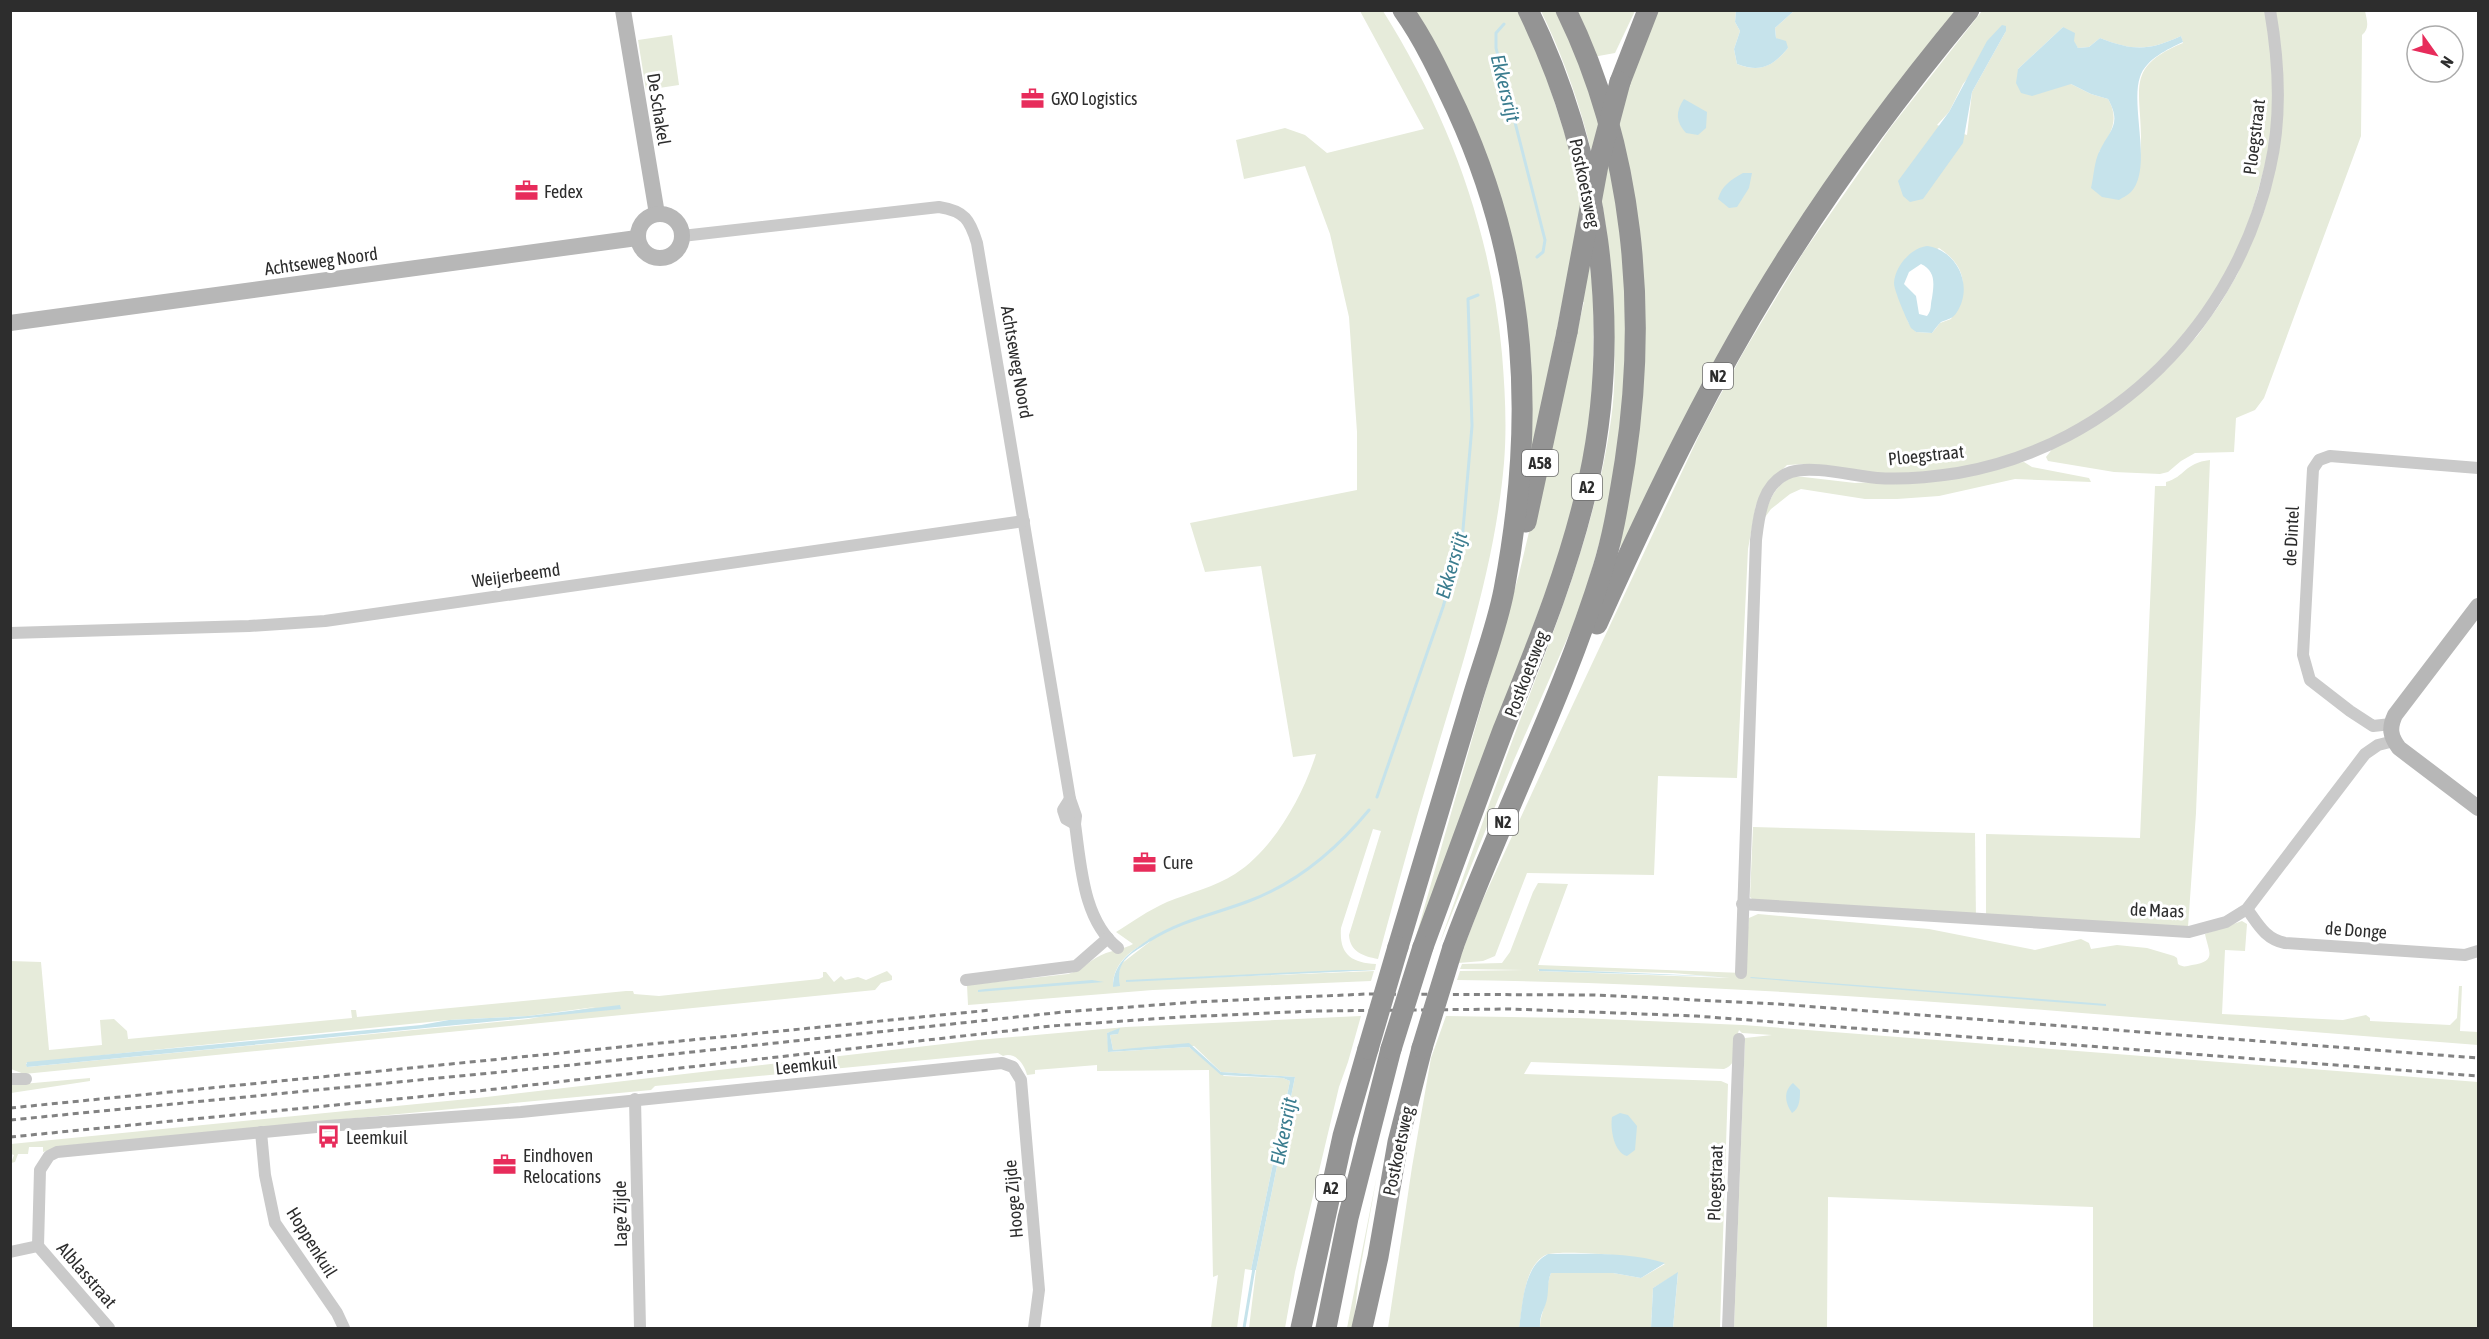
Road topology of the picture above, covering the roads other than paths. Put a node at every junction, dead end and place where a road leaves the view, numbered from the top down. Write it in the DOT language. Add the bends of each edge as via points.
graph roads {
  1 [pos="623,10"];
  2 [pos="1403,10"];
  3 [pos="1528,10"];
  4 [pos="1566,10"];
  5 [pos="1648,10"];
  6 [pos="1969,10"];
  7 [pos="2270,10"];
  8 [pos="657,214"];
  9 [pos="682,236"];
  10 [pos="638,238"];
  11 [pos="10,323"];
  12 [pos="2478,468"];
  13 [pos="1024,521"];
  14 [pos="1504,592"];
  15 [pos="2478,606"];
  16 [pos="10,633"];
  17 [pos="1557,698"];
  18 [pos="2392,733"];
  19 [pos="2478,808"];
  20 [pos="1742,903"];
  21 [pos="2247,909"];
  22 [pos="1107,938"];
  23 [pos="1118,948"];
  24 [pos="2478,951"];
  25 [pos="1742,973"];
  26 [pos="966,980"];
  27 [pos="1738,1039"];
  28 [pos="1013,1068"];
  29 [pos="10,1079"];
  30 [pos="26,1079"];
  31 [pos="635,1099"];
  32 [pos="261,1132"];
  33 [pos="38,1246"];
  34 [pos="10,1252"];
  35 [pos="1378,1257"];
  36 [pos="109,1329"];
  37 [pos="344,1329"];
  38 [pos="640,1329"];
  39 [pos="1034,1329"];
  40 [pos="1301,1329"];
  41 [pos="1326,1329"];
  42 [pos="1362,1329"];
  43 [pos="1374,1329"];
  44 [pos="1728,1329"];
  1 -- 8 [label="street, De Schakel"];
  2 -- 14 [label="highway, A2" via="1431,56 1484,174 1517,308 1522,442 1517,509"];
  3 -- 41 [label="highway, Postkoetsweg / A2, bridge" via="1568,109 1584,166 1601,261 1603,367 1590,478 1557,593 1495,751 1391,1049 1348,1218"];
  4 -- 17 [label="highway, Postkoetsweg / N2" via="1598,89 1616,155 1632,249 1636,308 1631,420 1613,534"];
  5 -- 14 [label="highway, A58, bridge" via="1620,82 1598,165 1529,514"];
  6 -- 17 [label="highway, N2" via="1915,75 1788,257 1704,402 1630,549 1594,631"];
  7 -- 20 [label="street, Ploegstraat" via="2278,107 2271,168 2259,211 2246,248 2216,302 2163,367 2104,414 2016,459 1911,478 1794,471 1767,492 1760,508 1756,540"];
  8 -- 9 [label="street" via="677,222"];
  8 -- 10 [label="street" via="640,225"];
  9 -- 10 [label="street" via="678,250 657,259 644,252"];
  9 -- 13 [label="street, Achtseweg Noord" via="939,207 957,211 968,219 977,243"];
  10 -- 11 [label="street, Achtseweg Noord"];
  12 -- 18 [label="street, de Dintel" via="2330,456 2319,460 2313,469 2303,655 2310,680 2373,726"];
  13 -- 16 [label="street, Weijerbeemd" via="315,622"];
  13 -- 22 [label="street, Achtseweg Noord" via="1091,909"];
  14 -- 40 [label="highway, A2, bridge" via="1343,1136"];
  15 -- 18 [label="street" via="2395,715"];
  17 -- 35 [label="highway, Postkoetsweg / N2, bridge" via="1480,873 1454,947 1398,1142"];
  18 -- 19 [label="street" via="2399,748"];
  18 -- 21 [label="street, de Maas" via="2365,754"];
  20 -- 21 [label="street, de Maas" via="2161,932 2189,932 2226,922"];
  20 -- 25 [label="street, Ploegstraat"];
  21 -- 24 [label="street, de Donge" via="2274,941 2465,955"];
  22 -- 23 [label="street, Achtseweg Noord"];
  22 -- 26 [label="street" via="1076,966"];
  27 -- 44 [label="street, Ploegstraat" via="1731,1072"];
  28 -- 31 [label="street, Leemkuil" via="1002,1064"];
  28 -- 39 [label="street, Hooge Zijde" via="1021,1080 1039,1290"];
  29 -- 30 [label="street"];
  31 -- 32 [label="street, Leemkuil"];
  31 -- 38 [label="street, Lage Zijde"];
  32 -- 33 [label="street, Leemkuil" via="66,1150 49,1156 38,1180"];
  32 -- 37 [label="street, Hoppenkuil" via="271,1212"];
  33 -- 34 [label="street"];
  33 -- 36 [label="street, Alblasstraat"];
  35 -- 42 [label="highway, Postkoetsweg / N2"];
  35 -- 43 [label="highway"];
}
